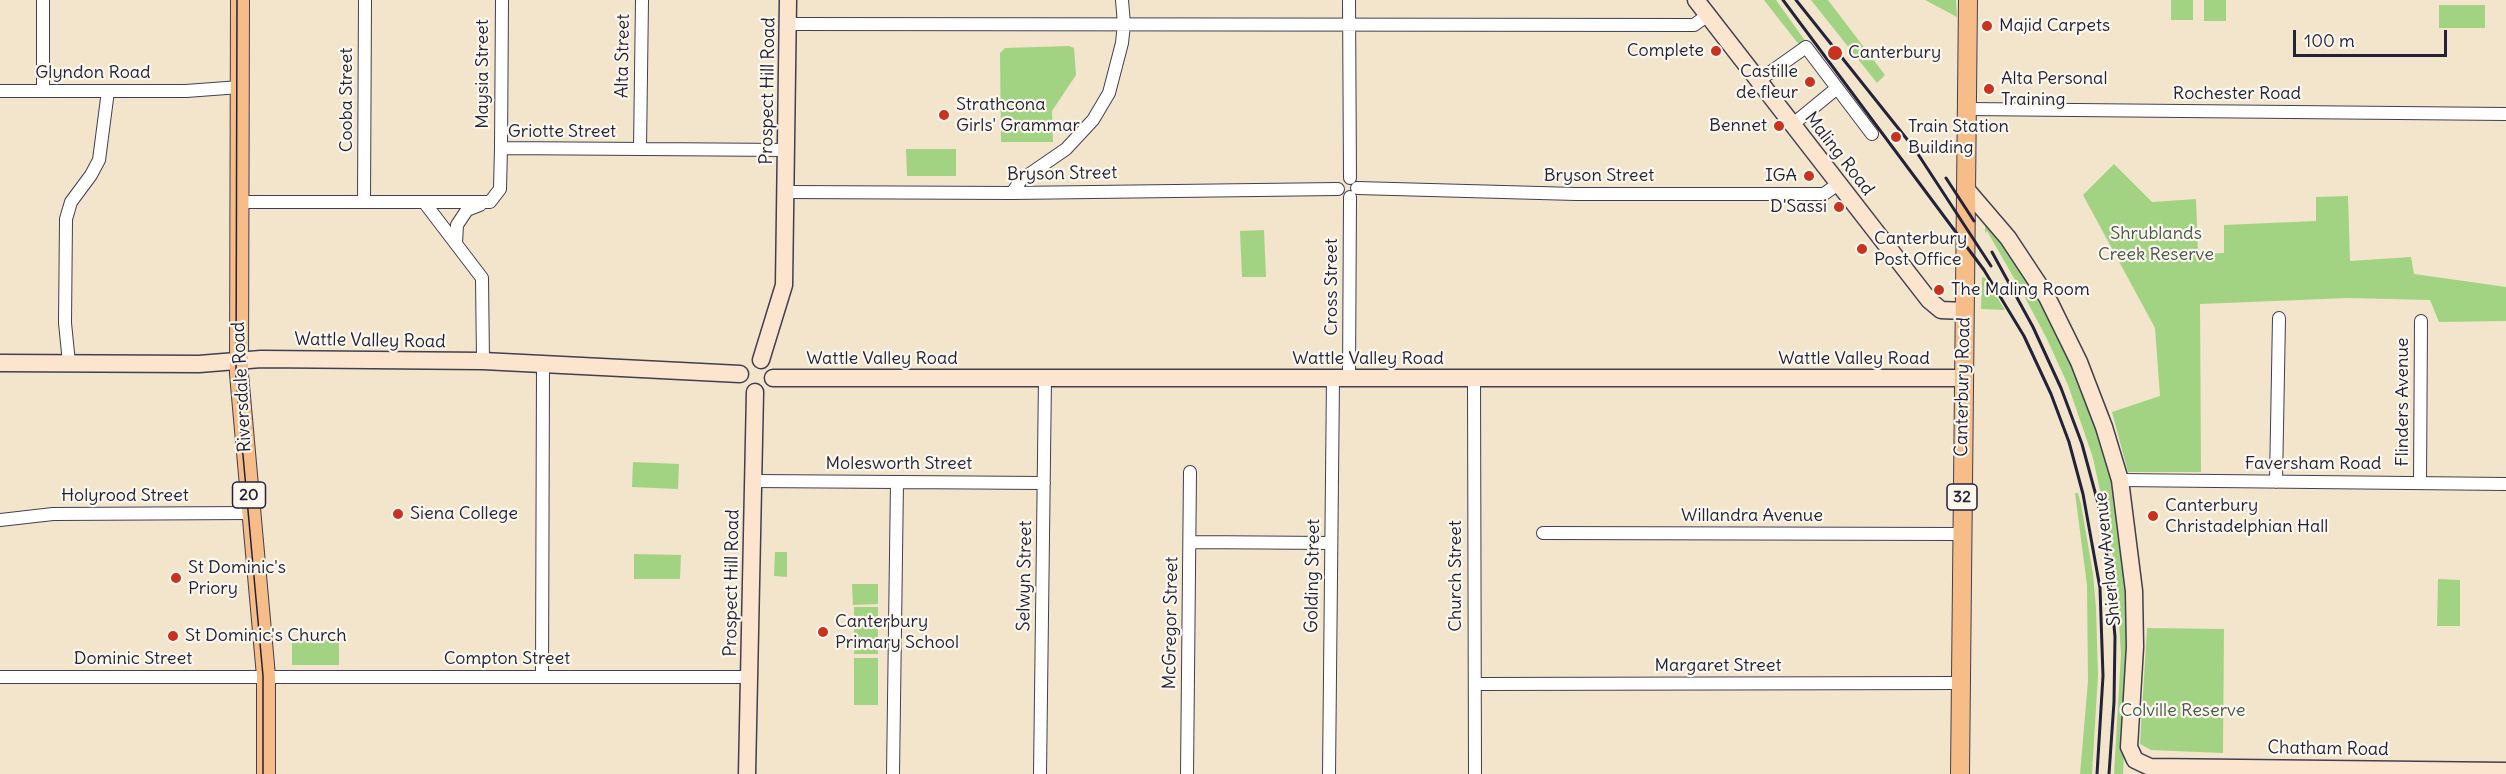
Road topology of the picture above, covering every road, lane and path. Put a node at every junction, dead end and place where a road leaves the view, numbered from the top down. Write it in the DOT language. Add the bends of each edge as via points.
graph roads {
  1 [pos="43,0"];
  2 [pos="240,0"];
  3 [pos="365,0"];
  4 [pos="501,0"];
  5 [pos="642,0"];
  6 [pos="788,0"];
  7 [pos="1122,0"];
  8 [pos="1349,0"];
  9 [pos="1696,0"];
  10 [pos="1968,0"];
  11 [pos="1707,15"];
  12 [pos="788,24"];
  13 [pos="1124,24"];
  14 [pos="1349,25"];
  15 [pos="1758,81"];
  16 [pos="1838,88"];
  17 [pos="0,91"];
  18 [pos="43,91"];
  19 [pos="104,91"];
  20 [pos="240,92"];
  21 [pos="1967,109"];
  22 [pos="2506,114"];
  23 [pos="1792,125"];
  24 [pos="1872,134"];
  25 [pos="501,148"];
  26 [pos="640,149"];
  27 [pos="787,150"];
  28 [pos="1838,183"];
  29 [pos="1352,188"];
  30 [pos="1966,189"];
  31 [pos="786,192"];
  32 [pos="1012,193"];
  33 [pos="364,201"];
  34 [pos="239,202"];
  35 [pos="424,202"];
  36 [pos="490,202"];
  37 [pos="1995,223"];
  38 [pos="1965,232"];
  39 [pos="456,243"];
  40 [pos="1964,311"];
  41 [pos="2279,318"];
  42 [pos="2421,321"];
  43 [pos="238,360"];
  44 [pos="761,360"];
  45 [pos="483,362"];
  46 [pos="0,363"];
  47 [pos="65,363"];
  48 [pos="543,365"];
  49 [pos="740,374"];
  50 [pos="773,378"];
  51 [pos="1045,378"];
  52 [pos="1341,378"];
  53 [pos="1963,378"];
  54 [pos="1474,379"];
  55 [pos="755,392"];
  56 [pos="1190,472"];
  57 [pos="2120,480"];
  58 [pos="753,481"];
  59 [pos="897,482"];
  60 [pos="2276,482"];
  61 [pos="1044,483"];
  62 [pos="2420,483"];
  63 [pos="2506,484"];
  64 [pos="251,513"];
  65 [pos="0,520"];
  66 [pos="1543,533"];
  67 [pos="1962,534"];
  68 [pos="1190,542"];
  69 [pos="1331,543"];
  70 [pos="266,676"];
  71 [pos="542,676"];
  72 [pos="0,677"];
  73 [pos="750,677"];
  74 [pos="1960,683"];
  75 [pos="1475,684"];
  76 [pos="2150,767"];
  77 [pos="2184,771"];
  78 [pos="2328,771"];
  79 [pos="2506,771"];
  80 [pos="266,774"];
  81 [pos="747,774"];
  82 [pos="893,774"];
  83 [pos="1040,774"];
  84 [pos="1187,774"];
  85 [pos="1329,774"];
  86 [pos="1475,774"];
  87 [pos="1959,774"];
  1 -- 18 [label="street"];
  2 -- 20 [label="main road, Riversdale Road / 20"];
  3 -- 33 [label="street, Cooba Street"];
  4 -- 25 [label="street, Maysia Street"];
  5 -- 26 [label="street, Alta Street"];
  6 -- 12 [label="street, Prospect Hill Road"];
  7 -- 13 [label="street"];
  8 -- 14 [label="street, Cross Street"];
  9 -- 11 [label="street, Maling Road"];
  10 -- 21 [label="main road, Canterbury Road / 32"];
  11 -- 14 [label="street" via="1694,25"];
  11 -- 15 [label="street, Maling Road"];
  12 -- 13 [label="street"];
  12 -- 27 [label="street, Prospect Hill Road"];
  13 -- 14 [label="street"];
  13 -- 32 [label="street" via="1109,93 1093,120 1066,149 1021,180"];
  14 -- 29 [label="street, Cross Street"];
  15 -- 16 [label="street" via="1806,47"];
  15 -- 23 [label="street, Maling Road"];
  16 -- 23 [label="street"];
  16 -- 24 [label="street"];
  17 -- 18 [label="street, Glyndon Road"];
  18 -- 19 [label="street, Glyndon Road"];
  19 -- 20 [label="street, Glyndon Road"];
  19 -- 47 [label="street" via="103,134 97,166 68,210"];
  20 -- 34 [label="main road, Riversdale Road / 20"];
  21 -- 22 [label="street, Rochester Road"];
  21 -- 30 [label="main road, Canterbury Road / 32"];
  23 -- 28 [label="street, Maling Road"];
  25 -- 26 [label="street, Griotte Street"];
  25 -- 36 [label="street, Griotte Street" via="500,189"];
  26 -- 27 [label="street, Griotte Street"];
  27 -- 31 [label="street, Prospect Hill Road"];
  28 -- 29 [label="street, Bryson Street" via="1824,194 1576,194"];
  28 -- 40 [label="street, Maling Road" via="1929,300 1941,310"];
  29 -- 32 [label="street, Bryson Street" via="1343,179 1338,189"];
  29 -- 52 [label="street, Cross Street"];
  30 -- 37 [label="street, Shierlaw Avenue"];
  30 -- 38 [label="main road, Canterbury Road / 32"];
  31 -- 32 [label="street, Bryson Street"];
  31 -- 44 [label="street, Prospect Hill Road" via="784,285"];
  33 -- 34 [label="street"];
  33 -- 35 [label="street"];
  34 -- 43 [label="main road, Riversdale Road / 20"];
  35 -- 36 [label="street"];
  35 -- 39 [label="street"];
  36 -- 39 [label="street" via="467,210 457,225"];
  37 -- 38 [label="street" via="1981,219"];
  37 -- 57 [label="street, Shierlaw Avenue" via="2047,297 2079,362"];
  38 -- 40 [label="main road, Canterbury Road / 32"];
  39 -- 45 [label="street" via="482,278"];
  40 -- 53 [label="main road, Canterbury Road / 32"];
  41 -- 60 [label="street"];
  42 -- 62 [label="street, Flinders Avenue"];
  43 -- 45 [label="street, Wattle Valley Road"];
  43 -- 47 [label="street, Wattle Valley Road" via="199,364"];
  43 -- 64 [label="main road, Riversdale Road / 20"];
  44 -- 49 [label="street" via="747,363"];
  44 -- 50 [label="street" via="770,366"];
  45 -- 48 [label="street, Wattle Valley Road"];
  46 -- 47 [label="street, Wattle Valley Road"];
  48 -- 49 [label="street, Wattle Valley Road"];
  48 -- 71 [label="street"];
  49 -- 55 [label="street" via="745,386"];
  50 -- 51 [label="street, Wattle Valley Road"];
  50 -- 55 [label="street" via="769,387"];
  51 -- 52 [label="street, Wattle Valley Road"];
  51 -- 61 [label="street, Selwyn Street"];
  52 -- 54 [label="street, Wattle Valley Road"];
  52 -- 69 [label="street, Golding Street"];
  53 -- 54 [label="street, Wattle Valley Road"];
  53 -- 67 [label="main road, Canterbury Road / 32"];
  54 -- 75 [label="street, Church Street"];
  55 -- 58 [label="street, Prospect Hill Road"];
  56 -- 68 [label="street, McGregor Street"];
  57 -- 60 [label="street, Faversham Road"];
  57 -- 76 [label="street, Shierlaw Avenue" via="2134,591 2129,747 2135,760"];
  58 -- 59 [label="street, Molesworth Street"];
  58 -- 73 [label="street, Prospect Hill Road"];
  59 -- 61 [label="street, Molesworth Street"];
  59 -- 82 [label="street"];
  60 -- 62 [label="street, Faversham Road"];
  61 -- 83 [label="street, Selwyn Street"];
  62 -- 63 [label="street, Faversham Road"];
  64 -- 65 [label="street, Holyrood Street" via="53,514"];
  64 -- 70 [label="main road, Riversdale Road / 20"];
  66 -- 67 [label="street, Willandra Avenue"];
  67 -- 74 [label="main road, Canterbury Road / 32"];
  68 -- 69 [label="street"];
  68 -- 84 [label="street, McGregor Street"];
  69 -- 85 [label="street, Golding Street"];
  70 -- 71 [label="street, Compton Street"];
  70 -- 72 [label="street, Dominic Street"];
  70 -- 80 [label="main road, Riversdale Road / 20"];
  71 -- 73 [label="street, Compton Street"];
  73 -- 81 [label="street, Prospect Hill Road"];
  74 -- 75 [label="street, Margaret Street"];
  74 -- 87 [label="main road, Canterbury Road / 32"];
  75 -- 86 [label="street, Church Street"];
  76 -- 77 [label="street, Chatham Road"];
  77 -- 78 [label="street, Chatham Road"];
  78 -- 79 [label="street, Chatham Road"];
}
